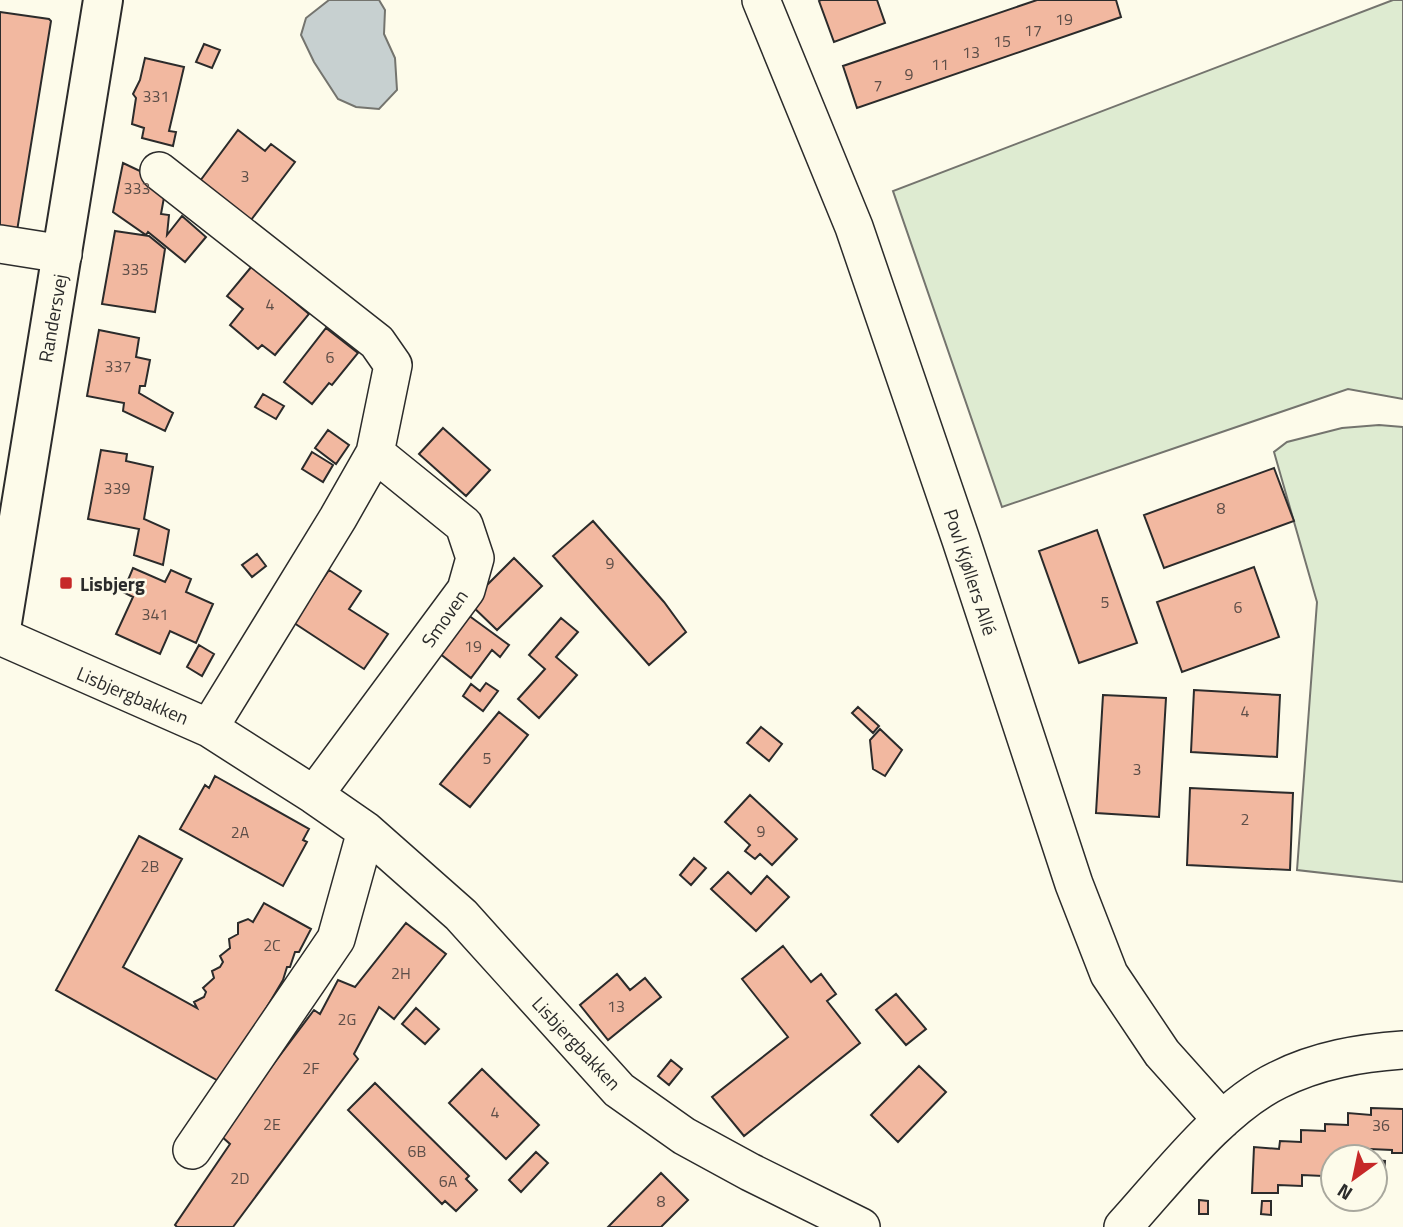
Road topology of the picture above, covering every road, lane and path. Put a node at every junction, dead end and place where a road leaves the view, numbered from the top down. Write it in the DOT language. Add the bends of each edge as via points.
graph roads {
  1 [pos="103,0"];
  2 [pos="761,0"];
  3 [pos="159,171"];
  4 [pos="0,244"];
  5 [pos="63,254"];
  6 [pos="375,453"];
  7 [pos="0,636"];
  8 [pos="209,728"];
  9 [pos="314,794"];
  10 [pos="366,831"];
  11 [pos="1403,1050"];
  12 [pos="1222,1120"];
  13 [pos="192,1150"];
  14 [pos="861,1227"];
  15 [pos="1123,1227"];
  1 -- 5 [label="main road, Randersvej"];
  2 -- 12 [label="street, Povl Kjøllers Allé" via="854,228 1074,884 1109,974 1163,1053"];
  3 -- 6 [label="street" via="377,342 393,365"];
  4 -- 5 [label="street"];
  5 -- 7 [label="main road, Randersvej"];
  6 -- 8 [label="street"];
  6 -- 9 [label="street, Smoven" via="464,525 475,558 466,590"];
  7 -- 8 [label="street, Lisbjergbakken"];
  8 -- 9 [label="street, Lisbjergbakken"];
  9 -- 10 [label="street, Lisbjergbakken"];
  10 -- 13 [label="street" via="337,939"];
  10 -- 14 [label="street, Lisbjergbakken" via="461,915 619,1090 684,1136"];
  11 -- 12 [label="street" via="1329,1060 1279,1080"];
  12 -- 15 [label="street"];
}
